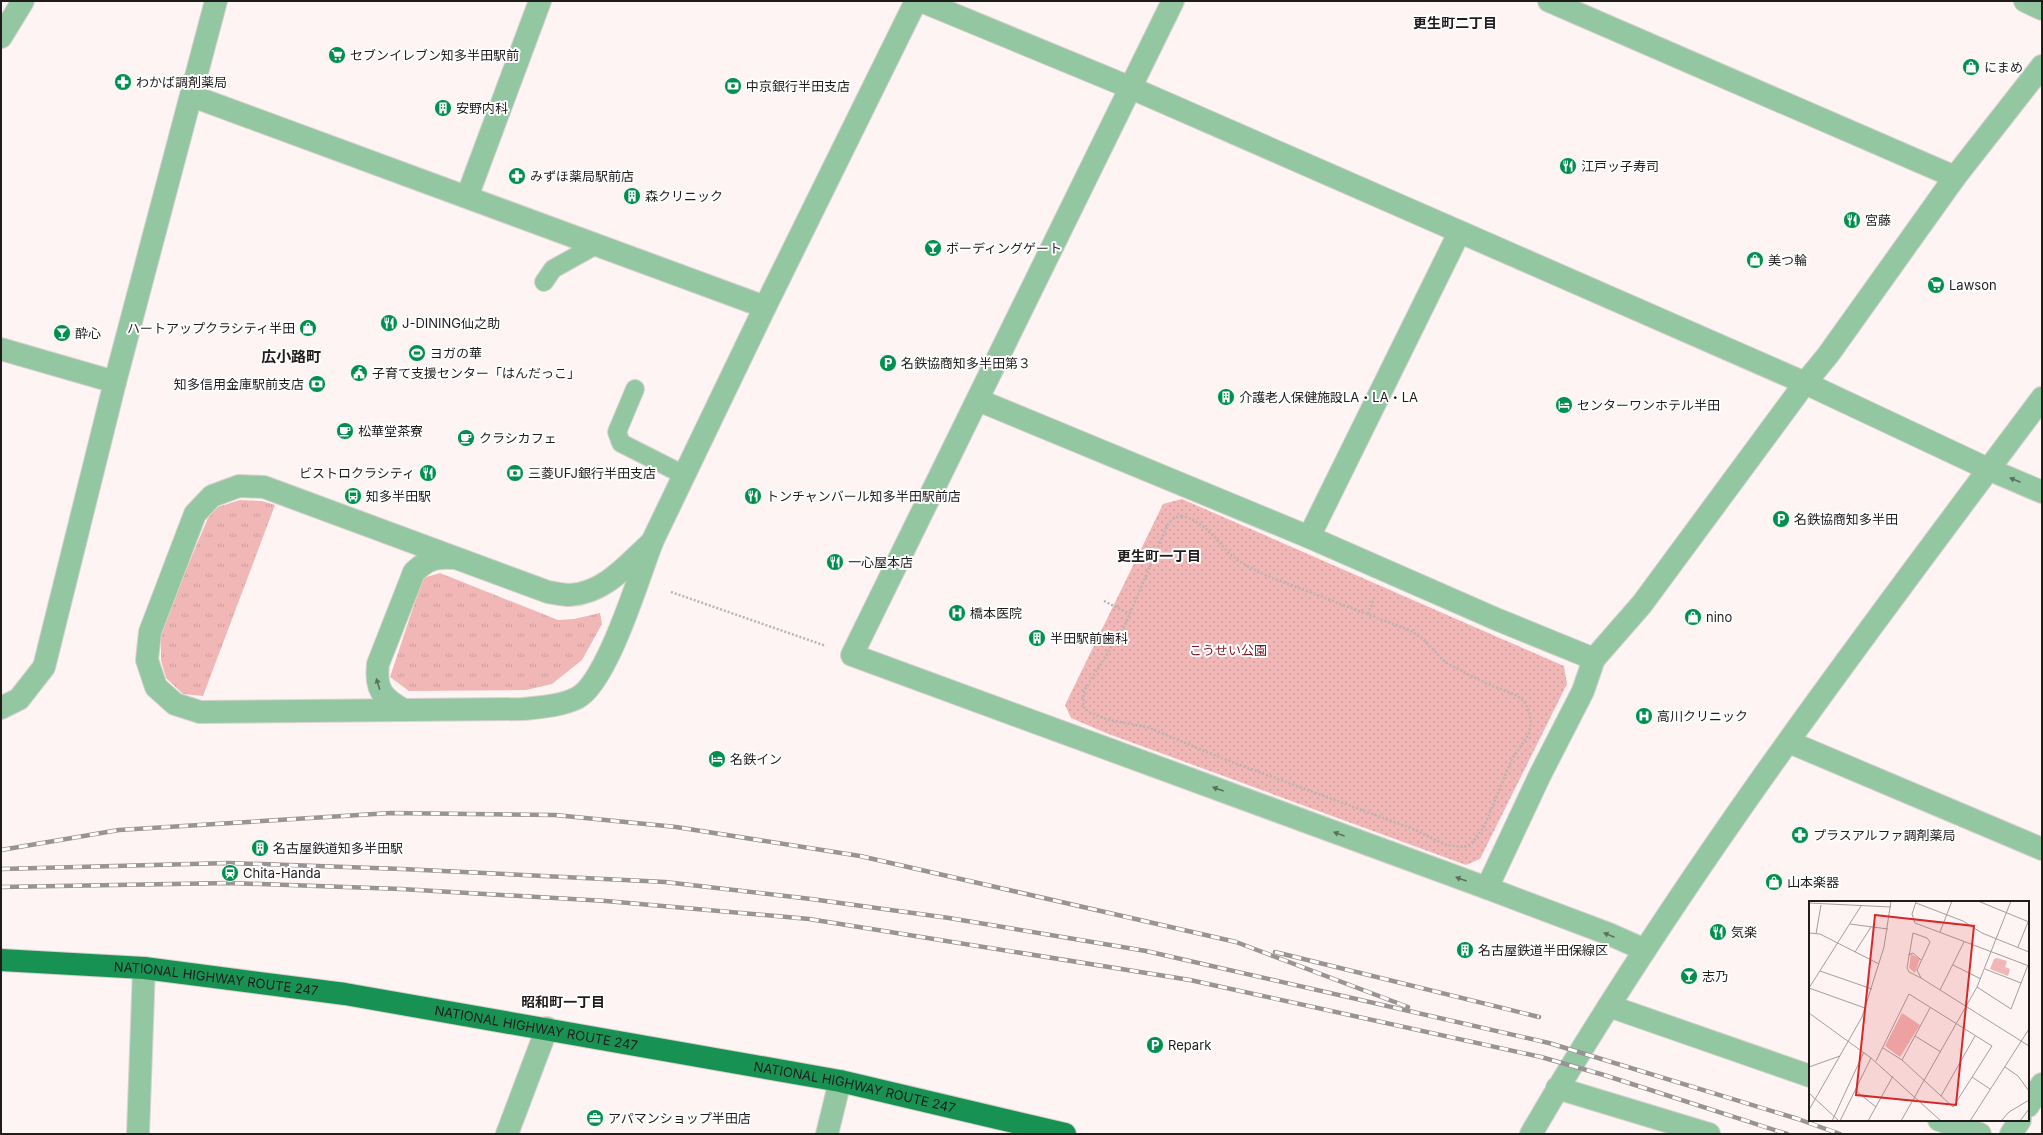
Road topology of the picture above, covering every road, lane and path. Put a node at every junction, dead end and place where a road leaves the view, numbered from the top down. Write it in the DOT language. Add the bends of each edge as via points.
graph roads {
  1 [pos="23,1"];
  2 [pos="216,1"];
  3 [pos="540,1"];
  4 [pos="916,1"];
  5 [pos="921,1"];
  6 [pos="1172,1"];
  7 [pos="1549,1"];
  8 [pos="2025,1"];
  9 [pos="2042,9"];
  10 [pos="1,37"];
  11 [pos="2042,66"];
  12 [pos="1129,87"];
  13 [pos="192,96"];
  14 [pos="1955,177"];
  15 [pos="468,197"];
  16 [pos="1459,233"];
  17 [pos="596,245"];
  18 [pos="544,282"];
  19 [pos="765,307"];
  20 [pos="1,350"];
  21 [pos="115,382"];
  22 [pos="1805,383"];
  23 [pos="636,389"];
  24 [pos="2042,398"];
  25 [pos="978,400"];
  26 [pos="1988,469"];
  27 [pos="684,475"];
  28 [pos="2042,492"];
  29 [pos="1309,537"];
  30 [pos="652,542"];
  31 [pos="457,558"];
  32 [pos="671,592"];
  33 [pos="1104,601"];
  34 [pos="1130,614"];
  35 [pos="852,655"];
  36 [pos="1594,659"];
  37 [pos="1,708"];
  38 [pos="404,710"];
  39 [pos="1789,742"];
  40 [pos="2042,848"];
  41 [pos="1487,888"];
  42 [pos="1645,950"];
  43 [pos="1,960"];
  44 [pos="144,968"];
  45 [pos="1609,1006"];
  46 [pos="547,1028"];
  47 [pos="1809,1076"];
  48 [pos="840,1081"];
  49 [pos="2042,1084"];
  50 [pos="1557,1088"];
  51 [pos="2029,1104"];
  52 [pos="1943,1121"];
  53 [pos="2019,1121"];
  54 [pos="1056,1133"];
  55 [pos="138,1134"];
  56 [pos="507,1134"];
  57 [pos="827,1134"];
  58 [pos="1531,1134"];
  59 [pos="1709,1134"];
  60 [pos="1980,1134"];
  61 [pos="2011,1134"];
  1 -- 10 [label="street"];
  2 -- 13 [label="street"];
  3 -- 15 [label="street"];
  4 -- 19 [label="street"];
  5 -- 12 [label="street"];
  6 -- 12 [label="street"];
  7 -- 14 [label="street"];
  8 -- 9 [label="street"];
  11 -- 14 [label="street"];
  12 -- 16 [label="street"];
  12 -- 25 [label="street"];
  13 -- 15 [label="street"];
  13 -- 21 [label="street"];
  14 -- 22 [label="street" via="1828,355"];
  15 -- 17 [label="street"];
  16 -- 22 [label="street"];
  16 -- 29 [label="street"];
  17 -- 18 [label="lane" via="553,269"];
  17 -- 19 [label="street"];
  19 -- 27 [label="street"];
  20 -- 21 [label="street"];
  21 -- 37 [label="street" via="44,667 19,699"];
  22 -- 26 [label="street"];
  22 -- 36 [label="street" via="1642,604"];
  23 -- 27 [label="lane" via="617,432 618,438 621,443"];
  24 -- 26 [label="street"];
  25 -- 29 [label="street"];
  25 -- 35 [label="street"];
  28 -- 26 [label="street, one-way"];
  26 -- 39 [label="street"];
  27 -- 30 [label="street"];
  29 -- 36 [label="street"];
  30 -- 31 [label="street" via="612,580 592,590 569,595 548,592"];
  30 -- 38 [label="street" via="610,654 596,680 578,698 552,706 523,709"];
  38 -- 31 [label="street, one-way" via="390,703 381,692 376,678 378,664 414,572 425,561 442,557"];
  31 -- 38 [label="street" via="264,487 239,486 212,496 195,514 150,632 147,660 156,687 175,704 200,712"];
  32 -- 35 [label="path"];
  33 -- 34 [label="path"];
  34 -- 34 [label="path" via="1168,524 1174,518 1188,517 1206,528 1229,554 1255,570 1411,631 1423,639 1445,662 1483,682 1516,695 1529,711 1529,734 1512,759 1478,837 1464,846 1446,845 1413,828 1147,728 1109,720 1089,712 1083,706 1084,690"];
  41 -- 35 [label="street, one-way"];
  36 -- 41 [label="street" via="1583,691"];
  39 -- 40 [label="street"];
  39 -- 42 [label="street"];
  42 -- 41 [label="street, one-way"];
  42 -- 45 [label="street"];
  43 -- 44 [label="highway, NATIONAL HIGHWAY ROUTE 247"];
  44 -- 46 [label="highway, NATIONAL HIGHWAY ROUTE 247" via="345,994"];
  44 -- 55 [label="street"];
  45 -- 47 [label="street"];
  45 -- 50 [label="street"];
  46 -- 48 [label="highway, NATIONAL HIGHWAY ROUTE 247"];
  46 -- 56 [label="street"];
  48 -- 54 [label="highway, NATIONAL HIGHWAY ROUTE 247"];
  48 -- 57 [label="street"];
  49 -- 51 [label="street"];
  50 -- 58 [label="street"];
  50 -- 59 [label="street"];
  52 -- 60 [label="street"];
  53 -- 61 [label="street"];
}
